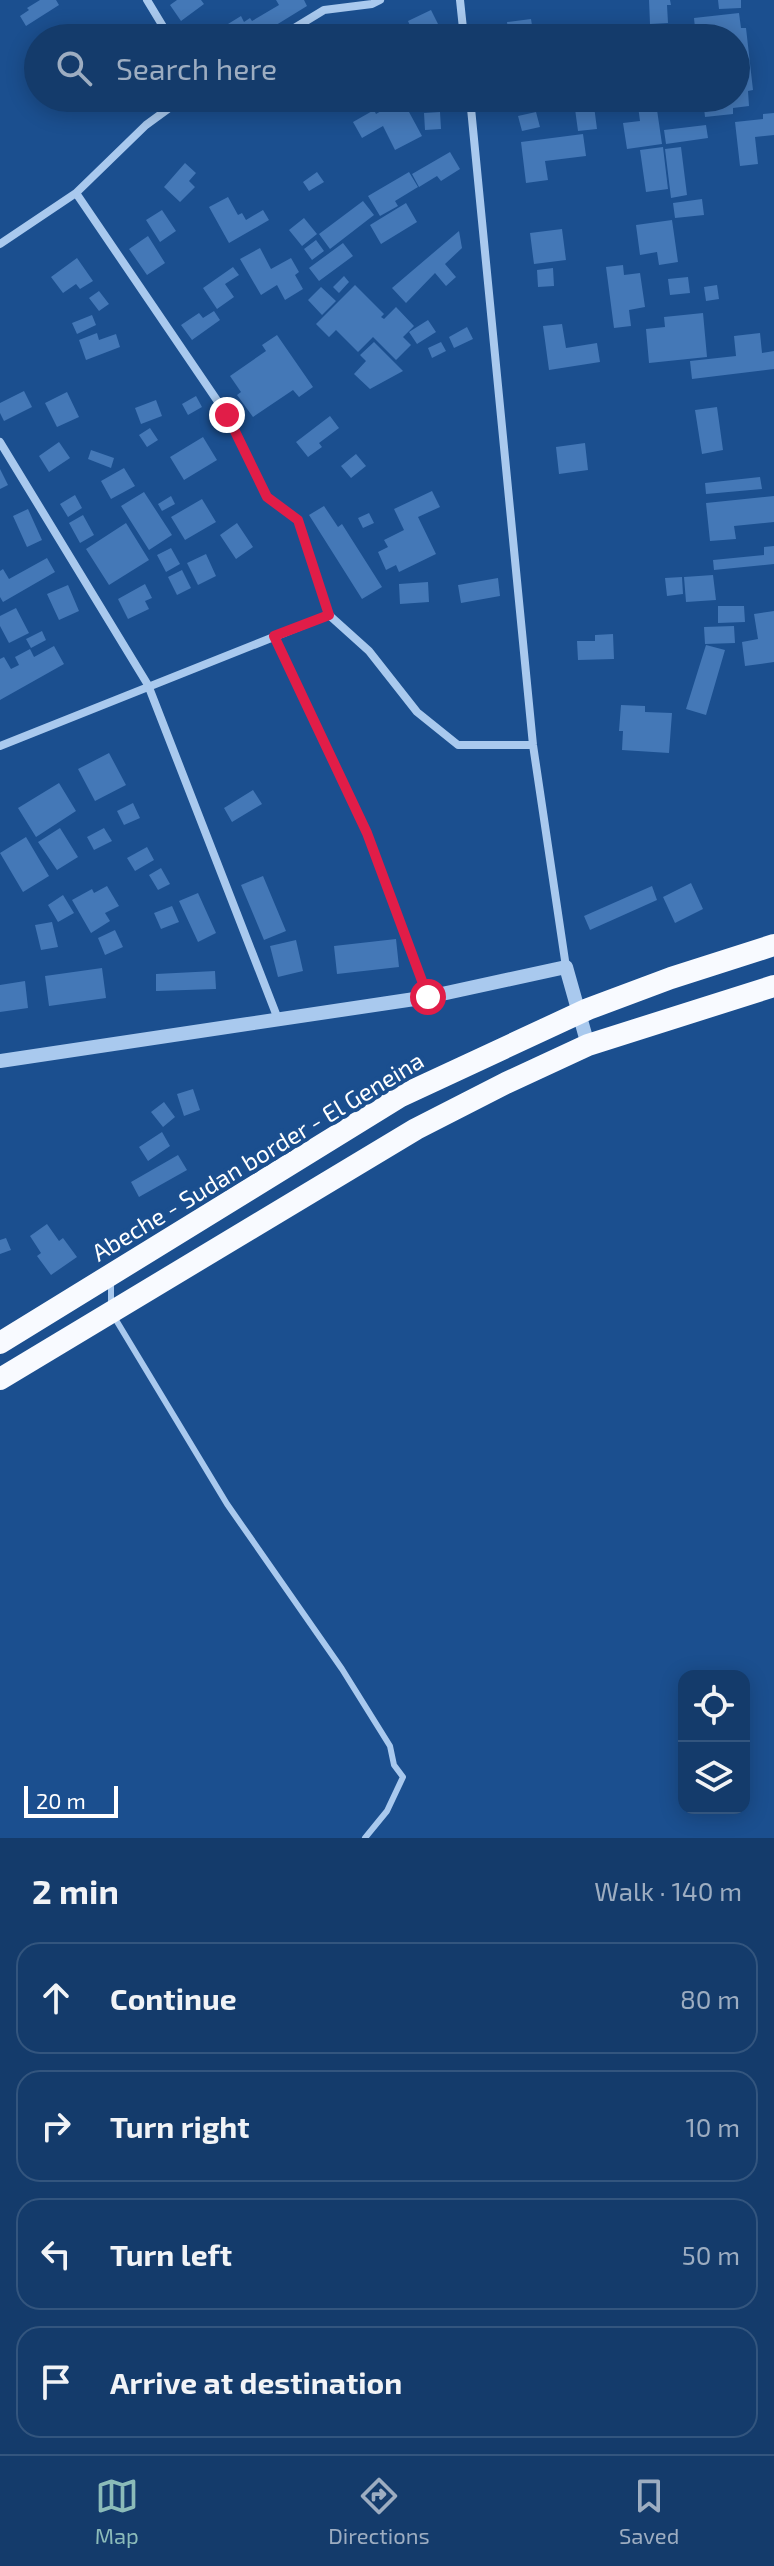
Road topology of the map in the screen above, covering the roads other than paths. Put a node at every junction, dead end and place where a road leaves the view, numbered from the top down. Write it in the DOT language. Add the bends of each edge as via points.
graph roads {
  1 [pos="147,0"];
  2 [pos="317,0"];
  3 [pos="380,0"];
  4 [pos="460,0"];
  5 [pos="324,10"];
  6 [pos="162,24"];
  7 [pos="301,24"];
  8 [pos="463,24"];
  9 [pos="164,112"];
  10 [pos="471,112"];
  11 [pos="76,193"];
  12 [pos="0,244"];
  13 [pos="0,442"];
  14 [pos="329,615"];
  15 [pos="274,636"];
  16 [pos="148,685"];
  17 [pos="533,745"];
  18 [pos="0,746"];
  19 [pos="774,945"];
  20 [pos="566,967"];
  21 [pos="774,986"];
  22 [pos="428,997"];
  23 [pos="578,1013"];
  24 [pos="278,1019"];
  25 [pos="588,1045"];
  26 [pos="0,1061"];
  27 [pos="111,1276"];
  28 [pos="111,1313"];
  29 [pos="0,1343"];
  30 [pos="0,1379"];
  31 [pos="365,1838"];
  1 -- 6 [label="street"];
  2 -- 5 [label="street"];
  3 -- 5 [label="street"];
  4 -- 8 [label="street"];
  5 -- 7 [label="street"];
  9 -- 11 [label="street"];
  10 -- 17 [label="street"];
  11 -- 12 [label="street"];
  11 -- 14 [label="street" via="227,415 267,497 298,520"];
  13 -- 16 [label="street"];
  14 -- 15 [label="street"];
  14 -- 17 [label="street" via="369,651 417,712 458,745"];
  15 -- 16 [label="street"];
  15 -- 22 [label="street" via="367,833"];
  16 -- 18 [label="street"];
  16 -- 24 [label="street"];
  17 -- 20 [label="street"];
  19 -- 23 [label="highway, Abeche - Sudan border - El Geneina"];
  20 -- 22 [label="street"];
  20 -- 23 [label="street"];
  21 -- 25 [label="highway"];
  22 -- 24 [label="street"];
  23 -- 25 [label="street"];
  23 -- 27 [label="highway, Abeche - Sudan border - El Geneina" via="401,1096"];
  24 -- 26 [label="street"];
  25 -- 28 [label="highway" via="416,1129"];
  27 -- 28 [label="lane"];
  27 -- 29 [label="highway, Abeche - Sudan border - El Geneina"];
  28 -- 30 [label="highway"];
  28 -- 31 [label="lane" via="227,1504 390,1746 403,1777 387,1811"];
}
